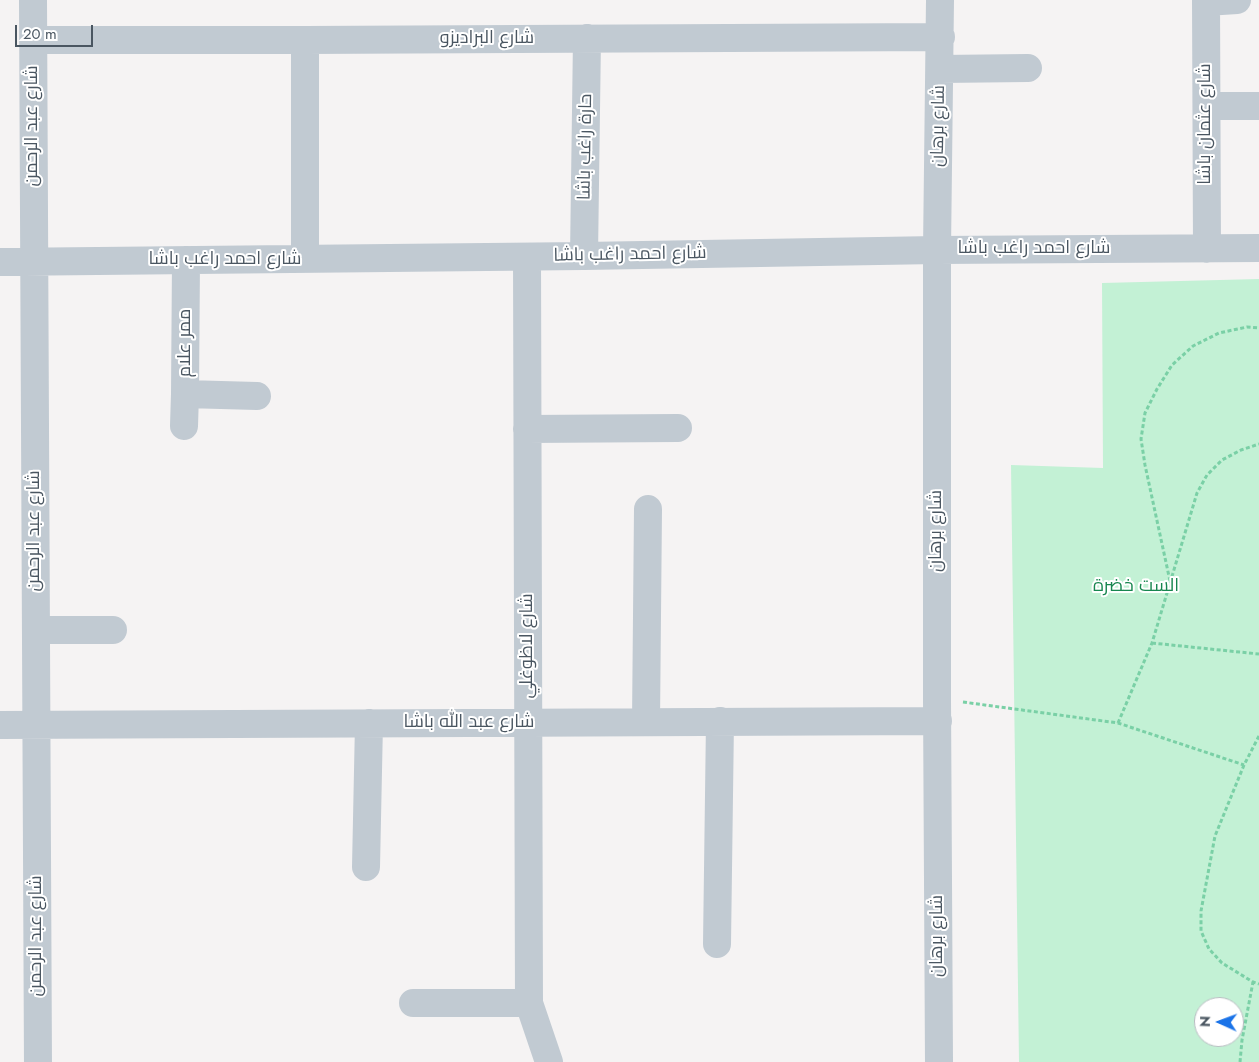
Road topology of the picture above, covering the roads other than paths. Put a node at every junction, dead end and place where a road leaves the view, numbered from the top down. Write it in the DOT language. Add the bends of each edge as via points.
graph roads {
  1 [pos="33,0"];
  2 [pos="940,0"];
  3 [pos="1237,0"];
  4 [pos="1206,1"];
  5 [pos="940,37"];
  6 [pos="587,38"];
  7 [pos="33,40"];
  8 [pos="305,40"];
  9 [pos="1028,68"];
  10 [pos="940,69"];
  11 [pos="1206,106"];
  12 [pos="1259,106"];
  13 [pos="1259,248"];
  14 [pos="1207,249"];
  15 [pos="937,250"];
  16 [pos="584,256"];
  17 [pos="527,257"];
  18 [pos="305,259"];
  19 [pos="186,260"];
  20 [pos="34,261"];
  21 [pos="0,262"];
  22 [pos="185,394"];
  23 [pos="257,396"];
  24 [pos="184,426"];
  25 [pos="678,428"];
  26 [pos="527,429"];
  27 [pos="648,509"];
  28 [pos="36,630"];
  29 [pos="113,630"];
  30 [pos="938,710"];
  31 [pos="720,721"];
  32 [pos="528,722"];
  33 [pos="646,722"];
  34 [pos="369,723"];
  35 [pos="36,724"];
  36 [pos="0,725"];
  37 [pos="366,866"];
  38 [pos="718,944"];
  39 [pos="414,1003"];
  40 [pos="529,1004"];
  41 [pos="38,1062"];
  42 [pos="549,1062"];
  43 [pos="939,1062"];
  1 -- 7 [label="street, شارع عبد الرحمن"];
  2 -- 5 [label="street, شارع برهان"];
  3 -- 4 [label="street"];
  4 -- 11 [label="street, شارع عثمان باشا"];
  5 -- 6 [label="street, شارع البراديزو"];
  5 -- 10 [label="street, شارع برهان"];
  6 -- 8 [label="street, شارع البراديزو"];
  6 -- 16 [label="street, حارة راغب باشا"];
  7 -- 8 [label="street, شارع البراديزو"];
  7 -- 20 [label="street, شارع عبد الرحمن"];
  8 -- 18 [label="street"];
  9 -- 10 [label="street"];
  10 -- 15 [label="street, شارع برهان"];
  11 -- 12 [label="street"];
  11 -- 14 [label="street, شارع عثمان باشا"];
  13 -- 14 [label="street, شارع احمد راغب باشا"];
  14 -- 15 [label="street, شارع احمد راغب باشا"];
  15 -- 16 [label="street, شارع احمد راغب باشا"];
  15 -- 30 [label="street, شارع برهان"];
  16 -- 17 [label="street, شارع احمد راغب باشا"];
  17 -- 18 [label="street, شارع احمد راغب باشا"];
  17 -- 26 [label="street, شارع لاظوغلي"];
  18 -- 19 [label="street, شارع احمد راغب باشا"];
  19 -- 20 [label="street, شارع احمد راغب باشا"];
  19 -- 22 [label="street, ممر علام"];
  20 -- 21 [label="street, شارع احمد راغب باشا"];
  20 -- 28 [label="street, شارع عبد الرحمن"];
  22 -- 23 [label="street"];
  22 -- 24 [label="street, ممر علام"];
  25 -- 26 [label="street"];
  26 -- 32 [label="street, شارع لاظوغلي"];
  27 -- 33 [label="street"];
  28 -- 29 [label="street"];
  28 -- 35 [label="street, شارع عبد الرحمن"];
  30 -- 31 [label="street, شارع عبد الله باشا"];
  30 -- 43 [label="street, شارع برهان"];
  31 -- 33 [label="street, شارع عبد الله باشا"];
  31 -- 38 [label="street"];
  32 -- 33 [label="street, شارع عبد الله باشا"];
  32 -- 34 [label="street, شارع عبد الله باشا"];
  32 -- 40 [label="street, شارع لاظوغلي"];
  34 -- 35 [label="street, شارع عبد الله باشا"];
  34 -- 37 [label="street"];
  35 -- 36 [label="street, شارع عبد الله باشا"];
  35 -- 41 [label="street, شارع عبد الرحمن"];
  39 -- 40 [label="street"];
  40 -- 42 [label="street, شارع لاظوغلي"];
}
